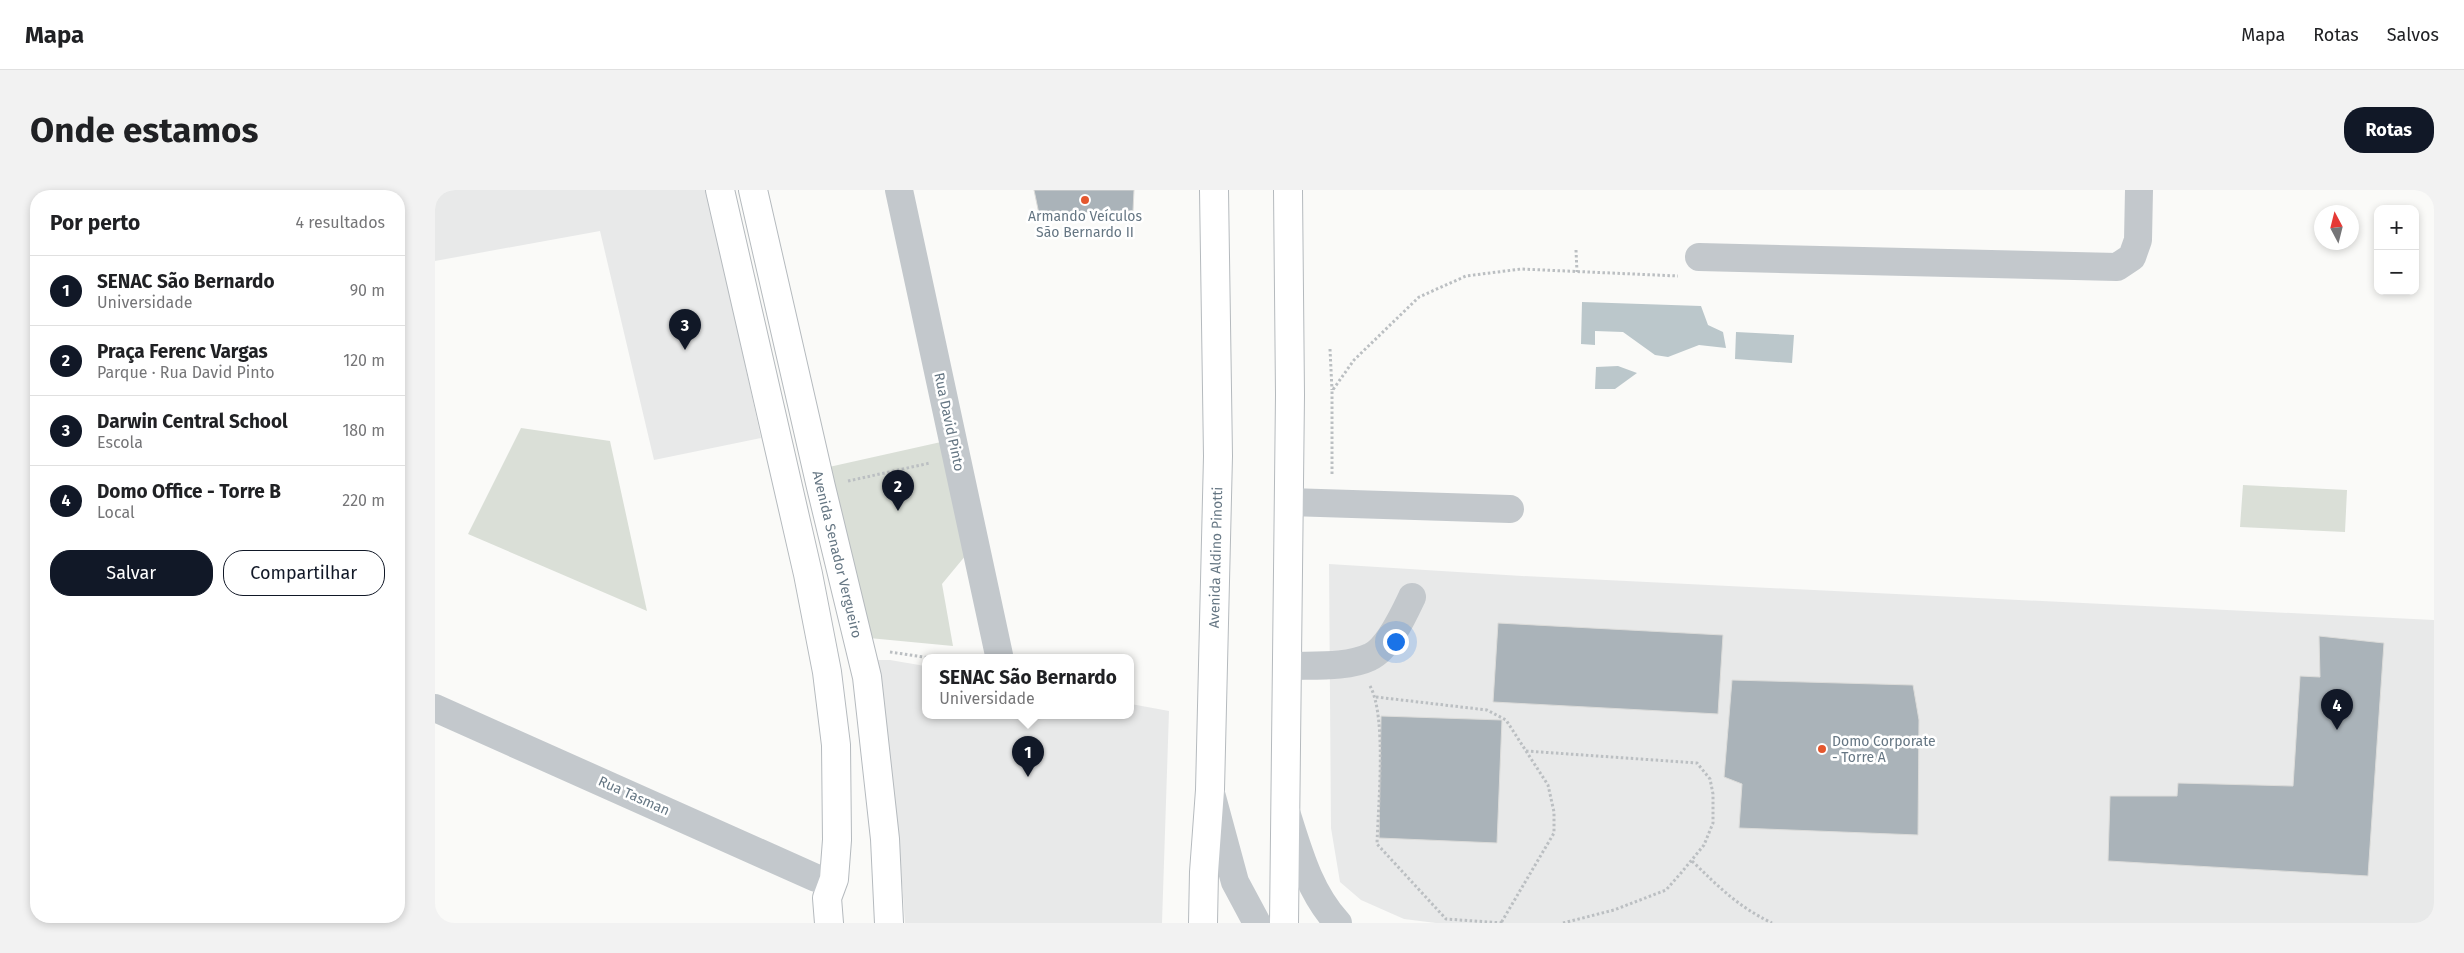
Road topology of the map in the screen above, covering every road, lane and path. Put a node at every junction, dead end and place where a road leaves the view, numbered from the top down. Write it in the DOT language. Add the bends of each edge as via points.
graph roads {
  1 [pos="720,190"];
  2 [pos="753,190"];
  3 [pos="899,190"];
  4 [pos="1214,190"];
  5 [pos="1288,190"];
  6 [pos="2139,190"];
  7 [pos="1575,250"];
  8 [pos="1699,257"];
  9 [pos="1577,272"];
  10 [pos="1331,349"];
  11 [pos="1332,391"];
  12 [pos="957,457"];
  13 [pos="821,487"];
  14 [pos="1289,502"];
  15 [pos="1332,502"];
  16 [pos="1509,509"];
  17 [pos="1412,597"];
  18 [pos="860,647"];
  19 [pos="999,654"];
  20 [pos="922,657"];
  21 [pos="1355,661"];
  22 [pos="1288,666"];
  23 [pos="1376,697"];
  24 [pos="435,708"];
  25 [pos="1526,751"];
  26 [pos="1210,790"];
  27 [pos="1287,814"];
  28 [pos="1691,861"];
  29 [pos="827,906"];
  30 [pos="889,923"];
  31 [pos="1203,923"];
  32 [pos="1257,923"];
  33 [pos="1284,923"];
  34 [pos="1338,923"];
  35 [pos="1503,923"];
  36 [pos="1563,923"];
  37 [pos="1772,923"];
  1 -- 29 [label="main road" via="808,574 827,672 837,745 837,840"];
  2 -- 13 [label="main road, Avenida Senador Vergueiro"];
  3 -- 12 [label="street, Rua David Pinto"];
  4 -- 26 [label="main road, Avenida Aldino Pinotti" via="1218,456"];
  5 -- 14 [label="main road"];
  6 -- 8 [label="street" via="2138,240 2132,257 2117,267"];
  7 -- 9 [label="path"];
  8 -- 9 [label="path" via="1699,276"];
  9 -- 11 [label="path" via="1521,269 1466,276 1419,297 1354,360"];
  10 -- 11 [label="path"];
  11 -- 15 [label="path"];
  12 -- 13 [label="path"];
  12 -- 19 [label="street, Rua David Pinto"];
  13 -- 18 [label="main road, Avenida Senador Vergueiro"];
  14 -- 15 [label="street"];
  14 -- 22 [label="main road"];
  15 -- 16 [label="street"];
  17 -- 21 [label="street" via="1396,631 1371,657"];
  18 -- 20 [label="path"];
  18 -- 30 [label="main road, Avenida Senador Vergueiro" via="867,677 881,798"];
  21 -- 22 [label="street"];
  21 -- 23 [label="path"];
  22 -- 27 [label="main road"];
  23 -- 25 [label="path" via="1487,710 1506,720"];
  23 -- 35 [label="path" via="1379,722 1377,844 1447,919"];
  24 -- 29 [label="street, Rua Tasman" via="816,878"];
  25 -- 28 [label="path" via="1697,763 1710,779 1713,823 1704,845"];
  25 -- 35 [label="path" via="1548,785 1554,812 1554,833"];
  26 -- 31 [label="main road, Avenida Aldino Pinotti"];
  26 -- 32 [label="street" via="1235,882"];
  27 -- 33 [label="main road"];
  27 -- 34 [label="street" via="1309,877"];
  28 -- 36 [label="path" via="1666,890 1614,910"];
  28 -- 37 [label="path" via="1729,898"];
}
